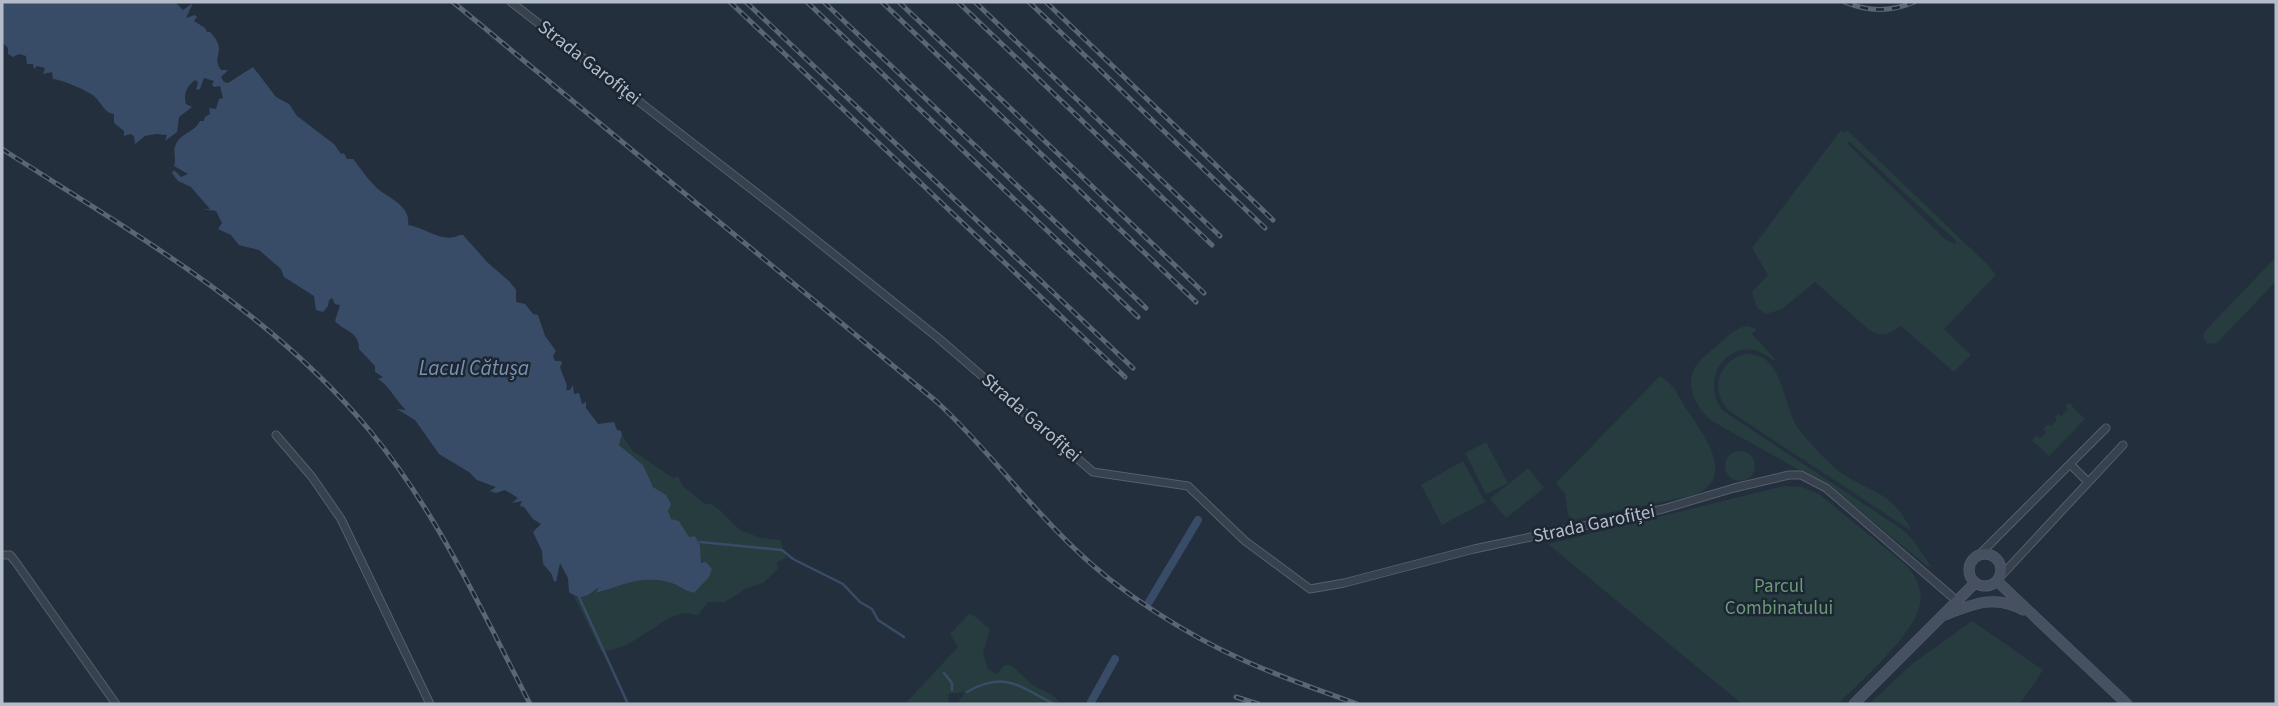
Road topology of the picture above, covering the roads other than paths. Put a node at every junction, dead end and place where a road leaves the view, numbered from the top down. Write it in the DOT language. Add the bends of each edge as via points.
graph roads {
  1 [pos="511,2"];
  2 [pos="2106,428"];
  3 [pos="276,435"];
  4 [pos="2123,445"];
  5 [pos="2070,464"];
  6 [pos="2088,482"];
  7 [pos="2,555"];
  8 [pos="1979,555"];
  9 [pos="1998,579"];
  10 [pos="1975,583"];
  11 [pos="1957,601"];
  12 [pos="1941,617"];
  13 [pos="2041,621"];
  14 [pos="116,704"];
  15 [pos="430,704"];
  16 [pos="1854,704"];
  17 [pos="2127,704"];
  1 -- 11 [label="street, Strada Garofiței" via="937,337 1093,472 1188,486 1245,541 1310,589 1663,509 1775,477 1801,475 1837,496"];
  2 -- 5 [label="street"];
  3 -- 15 [label="street" via="341,519"];
  4 -- 6 [label="street"];
  5 -- 6 [label="street"];
  5 -- 8 [label="street"];
  6 -- 9 [label="street"];
  7 -- 14 [label="street" via="15,561"];
  8 -- 9 [label="street" via="1996,559 2001,567"];
  8 -- 10 [label="street" via="1970,565 1969,575"];
  9 -- 10 [label="street" via="1984,586"];
  9 -- 13 [label="street"];
  10 -- 11 [label="street"];
  11 -- 12 [label="street"];
  12 -- 13 [label="street" via="1999,600"];
  12 -- 16 [label="street"];
  13 -- 17 [label="street"];
}
